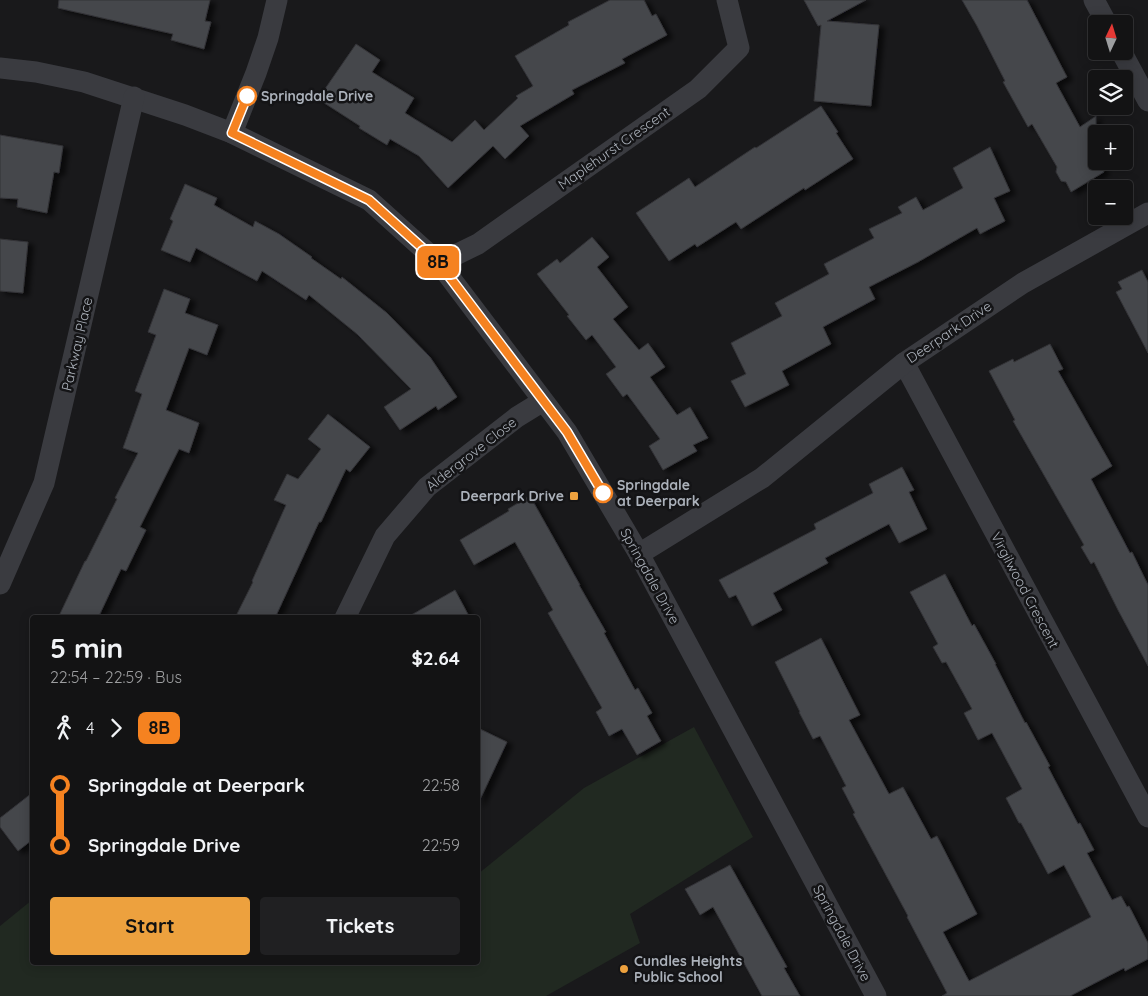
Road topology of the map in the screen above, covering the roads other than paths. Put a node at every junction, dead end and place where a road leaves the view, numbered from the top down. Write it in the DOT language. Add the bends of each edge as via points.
graph roads {
  1 [pos="276,0"];
  2 [pos="727,0"];
  3 [pos="1094,0"];
  4 [pos="1102,15"];
  5 [pos="1127,60"];
  6 [pos="0,68"];
  7 [pos="134,97"];
  8 [pos="1148,101"];
  9 [pos="232,133"];
  10 [pos="1148,213"];
  11 [pos="439,263"];
  12 [pos="904,363"];
  13 [pos="543,401"];
  14 [pos="639,554"];
  15 [pos="0,584"];
  16 [pos="346,615"];
  17 [pos="1148,817"];
  18 [pos="876,996"];
  1 -- 9 [label="street" via="268,38"];
  2 -- 11 [label="street, Maplehurst Crescent" via="739,48 698,89 478,244"];
  3 -- 4 [label="street"];
  5 -- 8 [label="street"];
  6 -- 7 [label="street, Springdale Drive" via="84,82"];
  7 -- 9 [label="street, Springdale Drive"];
  7 -- 15 [label="street, Parkway Place" via="44,483"];
  9 -- 11 [label="street, Springdale Drive" via="369,200"];
  10 -- 12 [label="street, Deerpark Drive" via="1023,283"];
  11 -- 13 [label="street, Springdale Drive"];
  12 -- 14 [label="street, Deerpark Drive" via="762,478"];
  12 -- 17 [label="street, Virgilwood Crescent"];
  13 -- 14 [label="street, Springdale Drive" via="567,432"];
  13 -- 16 [label="street, Aldergrove Close" via="517,417 427,487 385,536"];
  14 -- 18 [label="street, Springdale Drive"];
}
